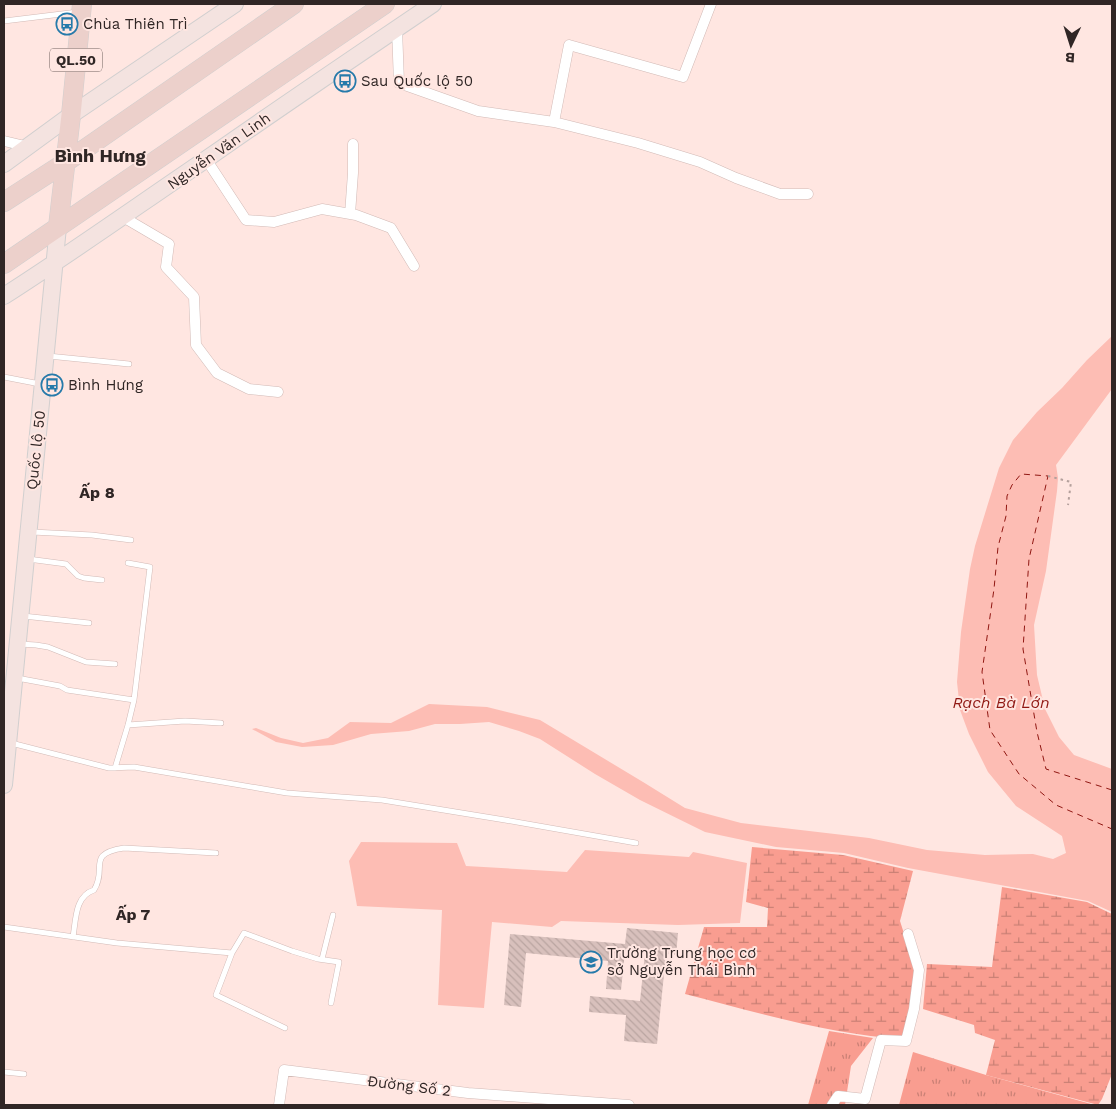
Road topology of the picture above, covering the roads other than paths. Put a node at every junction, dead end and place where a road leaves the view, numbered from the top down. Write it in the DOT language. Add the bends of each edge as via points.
graph roads {
  1 [pos="235,4"];
  2 [pos="294,4"];
  3 [pos="385,4"];
  4 [pos="433,4"];
  5 [pos="711,4"];
  6 [pos="81,8"];
  7 [pos="4,22"];
  8 [pos="397,28"];
  9 [pos="71,116"];
  10 [pos="554,122"];
  11 [pos="4,141"];
  12 [pos="353,144"];
  13 [pos="29,147"];
  14 [pos="206,159"];
  15 [pos="66,162"];
  16 [pos="4,164"];
  17 [pos="808,194"];
  18 [pos="4,202"];
  19 [pos="350,214"];
  20 [pos="123,217"];
  21 [pos="58,227"];
  22 [pos="4,264"];
  23 [pos="54,264"];
  24 [pos="414,266"];
  25 [pos="4,296"];
  26 [pos="46,355"];
  27 [pos="129,364"];
  28 [pos="4,377"];
  29 [pos="42,385"];
  30 [pos="278,392"];
  31 [pos="28,532"];
  32 [pos="131,540"];
  33 [pos="25,559"];
  34 [pos="128,563"];
  35 [pos="102,580"];
  36 [pos="20,616"];
  37 [pos="89,623"];
  38 [pos="17,644"];
  39 [pos="116,664"];
  40 [pos="14,677"];
  41 [pos="134,700"];
  42 [pos="221,723"];
  43 [pos="128,725"];
  44 [pos="6,742"];
  45 [pos="115,768"];
  46 [pos="4,785"];
  47 [pos="636,843"];
  48 [pos="216,853"];
  49 [pos="333,916"];
  50 [pos="4,927"];
  51 [pos="908,934"];
  52 [pos="73,937"];
  53 [pos="232,953"];
  54 [pos="322,959"];
  55 [pos="331,1003"];
  56 [pos="285,1028"];
  57 [pos="4,1072"];
  58 [pos="24,1074"];
  59 [pos="540,1102"];
  60 [pos="280,1105"];
  61 [pos="629,1105"];
  62 [pos="832,1105"];
  1 -- 9 [label="main road"];
  2 -- 15 [label="highway"];
  3 -- 21 [label="highway, Nguyễn Văn Linh"];
  4 -- 8 [label="main road, Nguyễn Văn Linh"];
  5 -- 10 [label="street" via="683,77 569,45"];
  6 -- 7 [label="lane"];
  6 -- 9 [label="highway, QL.50"];
  8 -- 10 [label="street" via="399,83 478,111"];
  8 -- 14 [label="main road, Nguyễn Văn Linh"];
  9 -- 13 [label="main road"];
  9 -- 15 [label="highway, Quốc lộ 50 / QL.50"];
  10 -- 17 [label="street" via="700,162 780,194"];
  11 -- 13 [label="street"];
  12 -- 19 [label="street"];
  13 -- 16 [label="main road"];
  14 -- 19 [label="street" via="246,220 274,222 322,209"];
  14 -- 20 [label="main road, Nguyễn Văn Linh"];
  15 -- 18 [label="highway"];
  15 -- 21 [label="highway, Quốc lộ 50 / QL.50"];
  19 -- 24 [label="street" via="391,228"];
  20 -- 23 [label="main road, Nguyễn Văn Linh"];
  20 -- 30 [label="street" via="170,244 166,268 194,297 196,345 217,373 249,389"];
  21 -- 22 [label="highway, Nguyễn Văn Linh"];
  21 -- 23 [label="main road, Quốc lộ 50 / QL.50"];
  23 -- 25 [label="main road, Nguyễn Văn Linh"];
  23 -- 26 [label="main road, Quốc lộ 50 / QL.50"];
  26 -- 27 [label="lane"];
  26 -- 29 [label="main road, Quốc lộ 50 / QL.50"];
  28 -- 29 [label="lane"];
  29 -- 31 [label="main road, Quốc lộ 50 / QL.50"];
  31 -- 32 [label="lane"];
  31 -- 33 [label="main road, Quốc lộ 50 / QL.50"];
  33 -- 35 [label="lane" via="66,564 78,576"];
  33 -- 36 [label="main road, Quốc lộ 50 / QL.50"];
  34 -- 41 [label="lane" via="150,567"];
  36 -- 37 [label="lane"];
  36 -- 38 [label="main road, Quốc lộ 50 / QL.50"];
  38 -- 39 [label="lane" via="48,647 86,662"];
  38 -- 40 [label="main road, Quốc lộ 50 / QL.50"];
  40 -- 41 [label="lane" via="67,690"];
  40 -- 44 [label="main road, Quốc lộ 50 / QL.50"];
  41 -- 43 [label="lane"];
  42 -- 43 [label="lane" via="185,721"];
  43 -- 45 [label="lane"];
  44 -- 45 [label="lane"];
  44 -- 46 [label="main road, Quốc lộ 50 / QL.50"];
  45 -- 47 [label="lane" via="134,767 287,793 382,800"];
  48 -- 52 [label="lane" via="110,850 100,860 97,885 78,904"];
  49 -- 54 [label="lane"];
  50 -- 52 [label="lane"];
  51 -- 62 [label="street" via="919,970 906,1041 881,1040 865,1099 838,1096"];
  52 -- 53 [label="lane"];
  53 -- 54 [label="lane" via="244,933"];
  53 -- 56 [label="lane" via="216,995"];
  54 -- 55 [label="lane" via="340,962"];
  57 -- 58 [label="lane"];
  59 -- 60 [label="street, Đường Số 2" via="284,1070"];
  59 -- 61 [label="street, Đường Số 2"];
}
